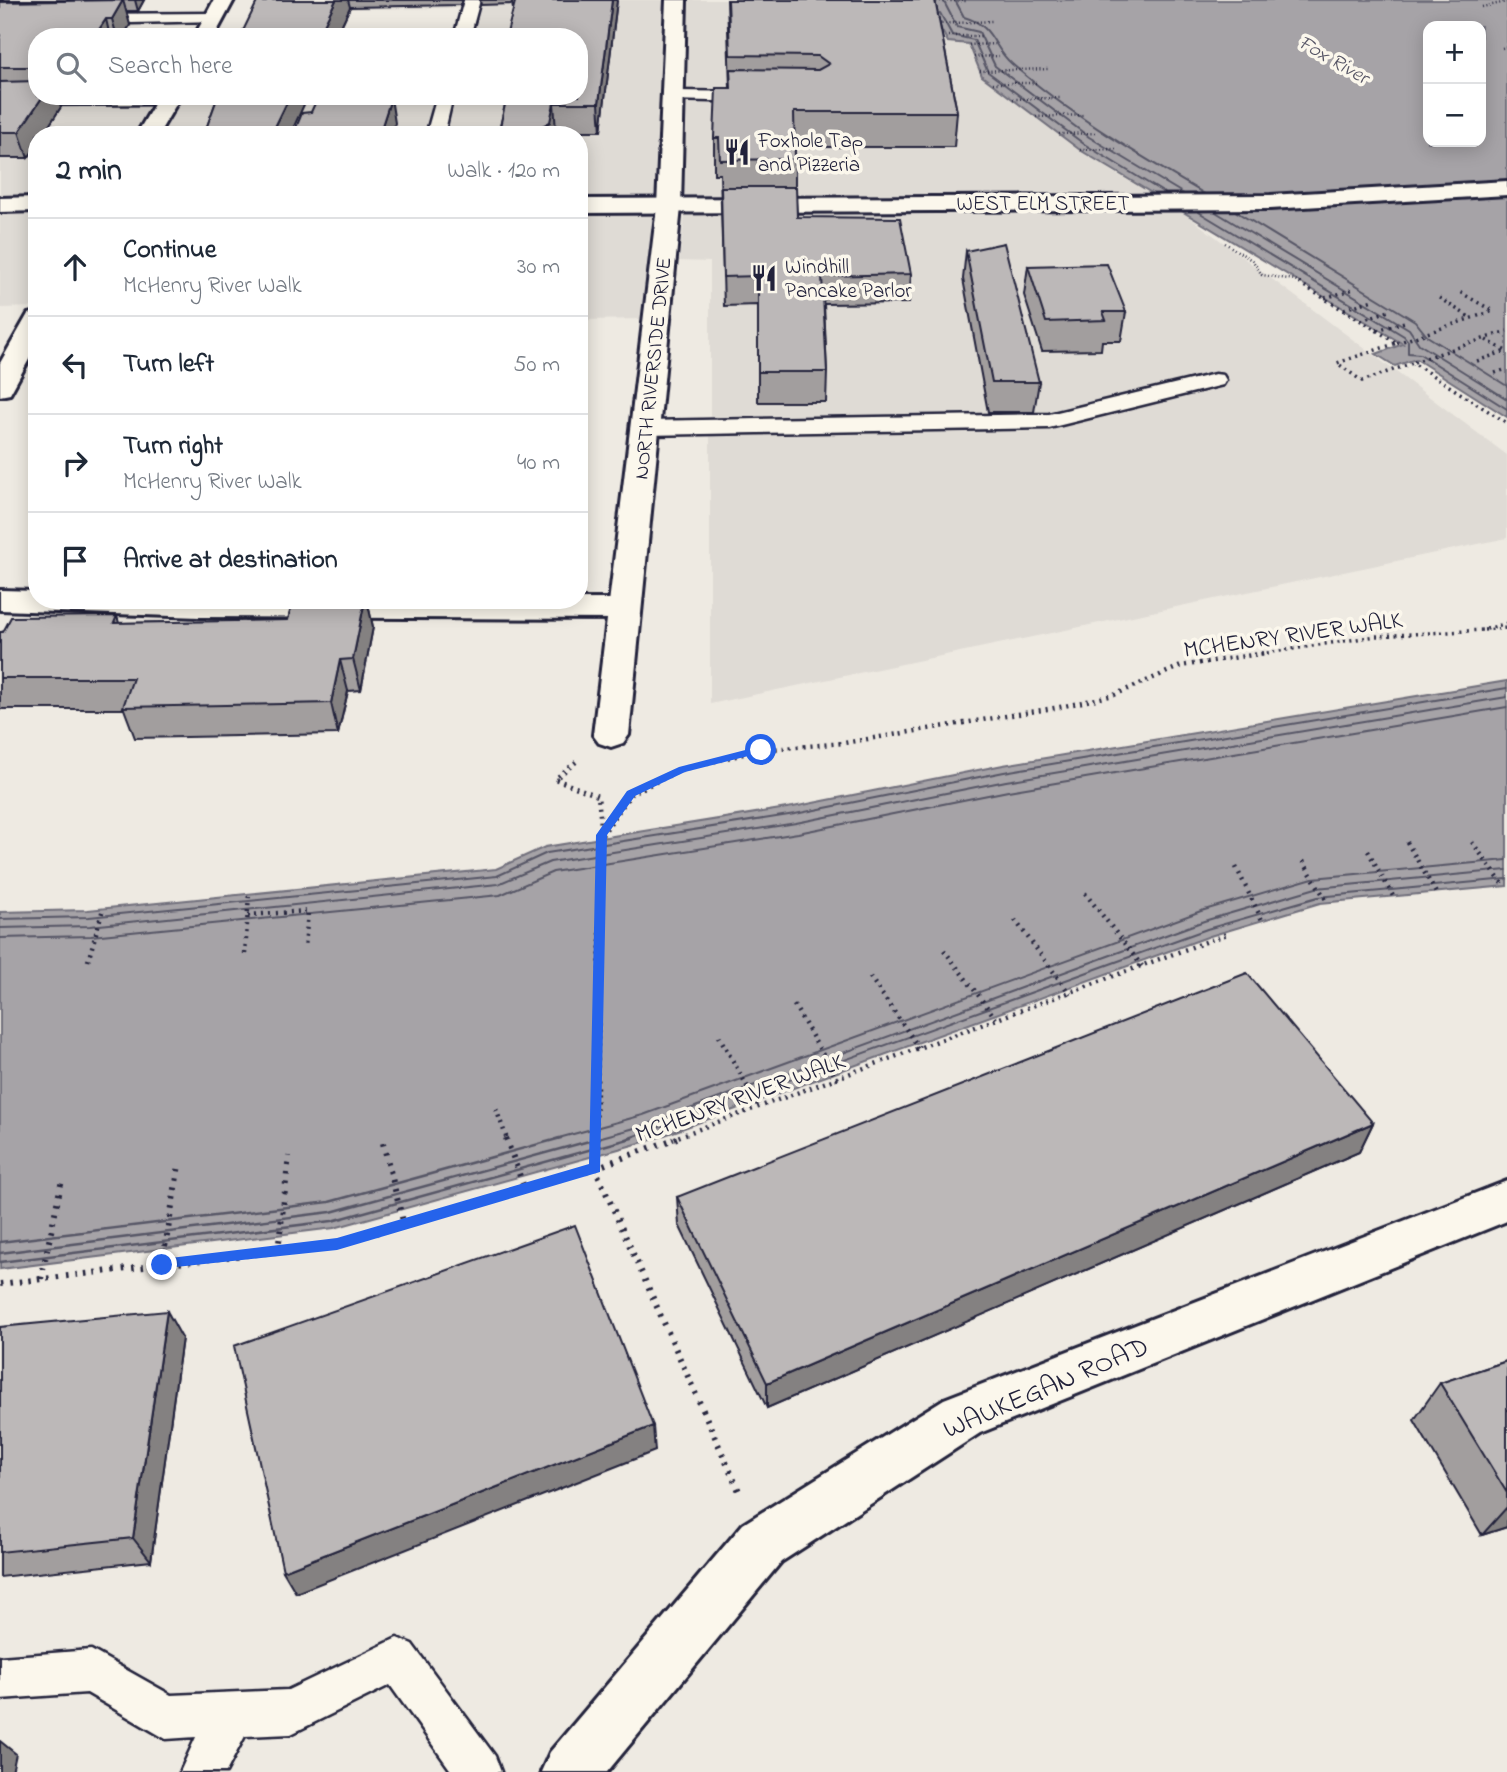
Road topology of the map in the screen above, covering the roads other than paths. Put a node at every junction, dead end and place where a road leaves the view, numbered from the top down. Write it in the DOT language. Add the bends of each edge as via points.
graph roads {
  1 [pos="472,0"];
  2 [pos="676,0"];
  3 [pos="219,9"];
  4 [pos="67,19"];
  5 [pos="209,28"];
  6 [pos="464,28"];
  7 [pos="673,96"];
  8 [pos="777,97"];
  9 [pos="0,100"];
  10 [pos="28,100"];
  11 [pos="165,105"];
  12 [pos="443,105"];
  13 [pos="152,126"];
  14 [pos="438,126"];
  15 [pos="1507,188"];
  16 [pos="28,204"];
  17 [pos="0,205"];
  18 [pos="588,206"];
  19 [pos="669,207"];
  20 [pos="28,337"];
  21 [pos="1216,380"];
  22 [pos="0,388"];
  23 [pos="645,428"];
  24 [pos="0,600"];
  25 [pos="28,601"];
  26 [pos="588,609"];
  27 [pos="625,609"];
  28 [pos="611,735"];
  29 [pos="1507,1201"];
  30 [pos="0,1678"];
  31 [pos="233,1713"];
  32 [pos="202,1772"];
  33 [pos="479,1772"];
  34 [pos="570,1772"];
  1 -- 6 [label="lane"];
  2 -- 7 [label="street, NORTH RIVERSIDE DRIVE"];
  3 -- 4 [label="lane"];
  3 -- 5 [label="street"];
  7 -- 8 [label="lane"];
  7 -- 19 [label="street, NORTH RIVERSIDE DRIVE"];
  9 -- 10 [label="lane"];
  11 -- 13 [label="street"];
  12 -- 14 [label="lane"];
  15 -- 19 [label="street, WEST ELM STREET" via="1270,202"];
  16 -- 17 [label="street"];
  18 -- 19 [label="street, WEST ELM STREET"];
  19 -- 23 [label="street, NORTH RIVERSIDE DRIVE"];
  20 -- 22 [label="street"];
  21 -- 23 [label="lane" via="1049,421"];
  23 -- 27 [label="street, NORTH RIVERSIDE DRIVE"];
  24 -- 25 [label="street"];
  26 -- 27 [label="street"];
  27 -- 28 [label="street, NORTH RIVERSIDE DRIVE"];
  29 -- 34 [label="street, WAUKEGAN ROAD" via="962,1416 762,1543"];
  30 -- 31 [label="lane" via="91,1671 166,1717"];
  31 -- 32 [label="lane"];
  31 -- 33 [label="lane" via="291,1712 397,1659"];
}
